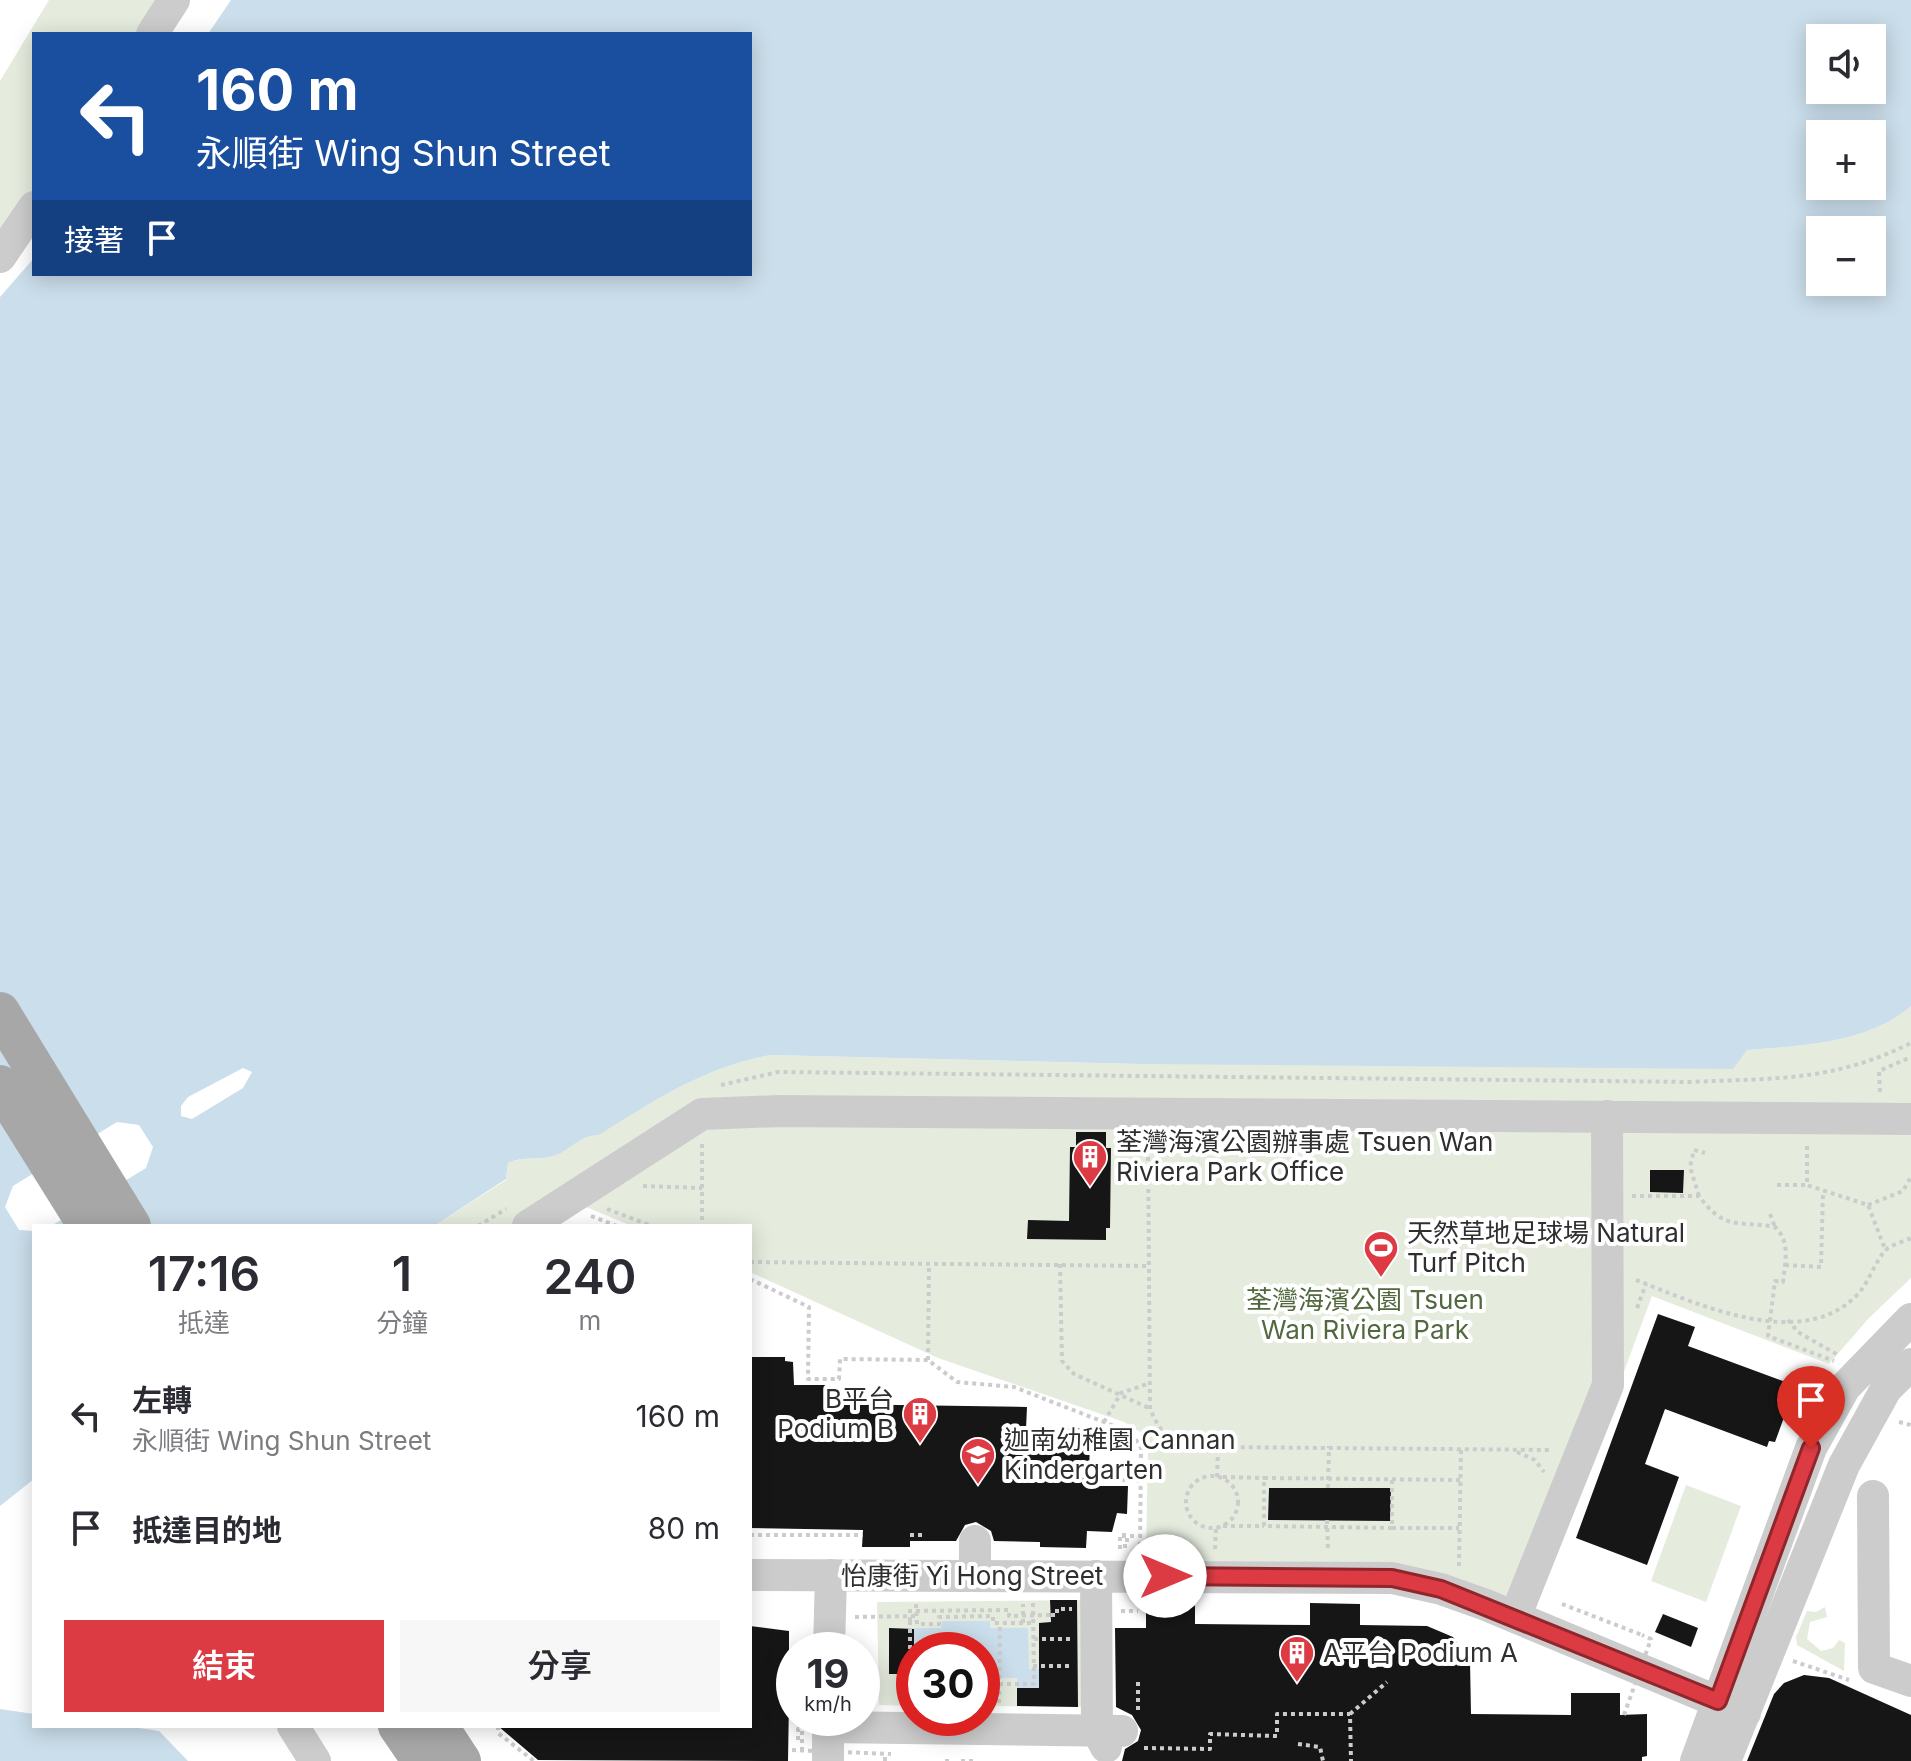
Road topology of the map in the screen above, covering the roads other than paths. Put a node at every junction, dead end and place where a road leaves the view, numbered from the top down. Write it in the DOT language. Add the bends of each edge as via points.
graph roads {
  1 [pos="174,0"];
  2 [pos="153,32"];
  3 [pos="21,211"];
  4 [pos="0,257"];
  5 [pos="0,1012"];
  6 [pos="0,1085"];
  7 [pos="1607,1116"];
  8 [pos="1896,1118"];
  9 [pos="87,1224"];
  10 [pos="130,1224"];
  11 [pos="531,1224"];
  12 [pos="1911,1319"];
  13 [pos="1911,1364"];
  14 [pos="1873,1496"];
  15 [pos="975,1541"];
  16 [pos="1108,1566"];
  17 [pos="752,1575"];
  18 [pos="831,1575"];
  19 [pos="975,1575"];
  20 [pos="1515,1617"];
  21 [pos="829,1632"];
  22 [pos="1911,1681"];
  23 [pos="1732,1707"];
  24 [pos="880,1726"];
  25 [pos="294,1728"];
  26 [pos="399,1728"];
  27 [pos="439,1728"];
  28 [pos="828,1736"];
  29 [pos="815,1756"];
  30 [pos="315,1761"];
  31 [pos="422,1761"];
  32 [pos="461,1761"];
  33 [pos="1696,1761"];
  34 [pos="1725,1761"];
  1 -- 2 [label="street"];
  3 -- 4 [label="street"];
  5 -- 10 [label="main road"];
  6 -- 9 [label="main road"];
  7 -- 8 [label="street"];
  7 -- 11 [label="street" via="702,1114"];
  7 -- 20 [label="street" via="1608,1269 1598,1385 1582,1450"];
  12 -- 23 [label="street" via="1845,1387 1811,1448"];
  13 -- 23 [label="street" via="1886,1389 1844,1465"];
  14 -- 22 [label="street" via="1874,1668"];
  15 -- 19 [label="street"];
  16 -- 19 [label="street, 怡康街 Yi Hong Street"];
  16 -- 20 [label="street, 怡康街 Yi Hong Street" via="1392,1578 1441,1589"];
  16 -- 24 [label="street" via="1121,1737"];
  17 -- 18 [label="street, 怡康街 Yi Hong Street"];
  18 -- 19 [label="street, 怡康街 Yi Hong Street"];
  18 -- 21 [label="street"];
  20 -- 23 [label="street, 怡康街 Yi Hong Street"];
  23 -- 33 [label="street"];
  23 -- 34 [label="street"];
  25 -- 30 [label="street"];
  26 -- 31 [label="main road"];
  27 -- 32 [label="main road"];
  28 -- 29 [label="street"];
}
